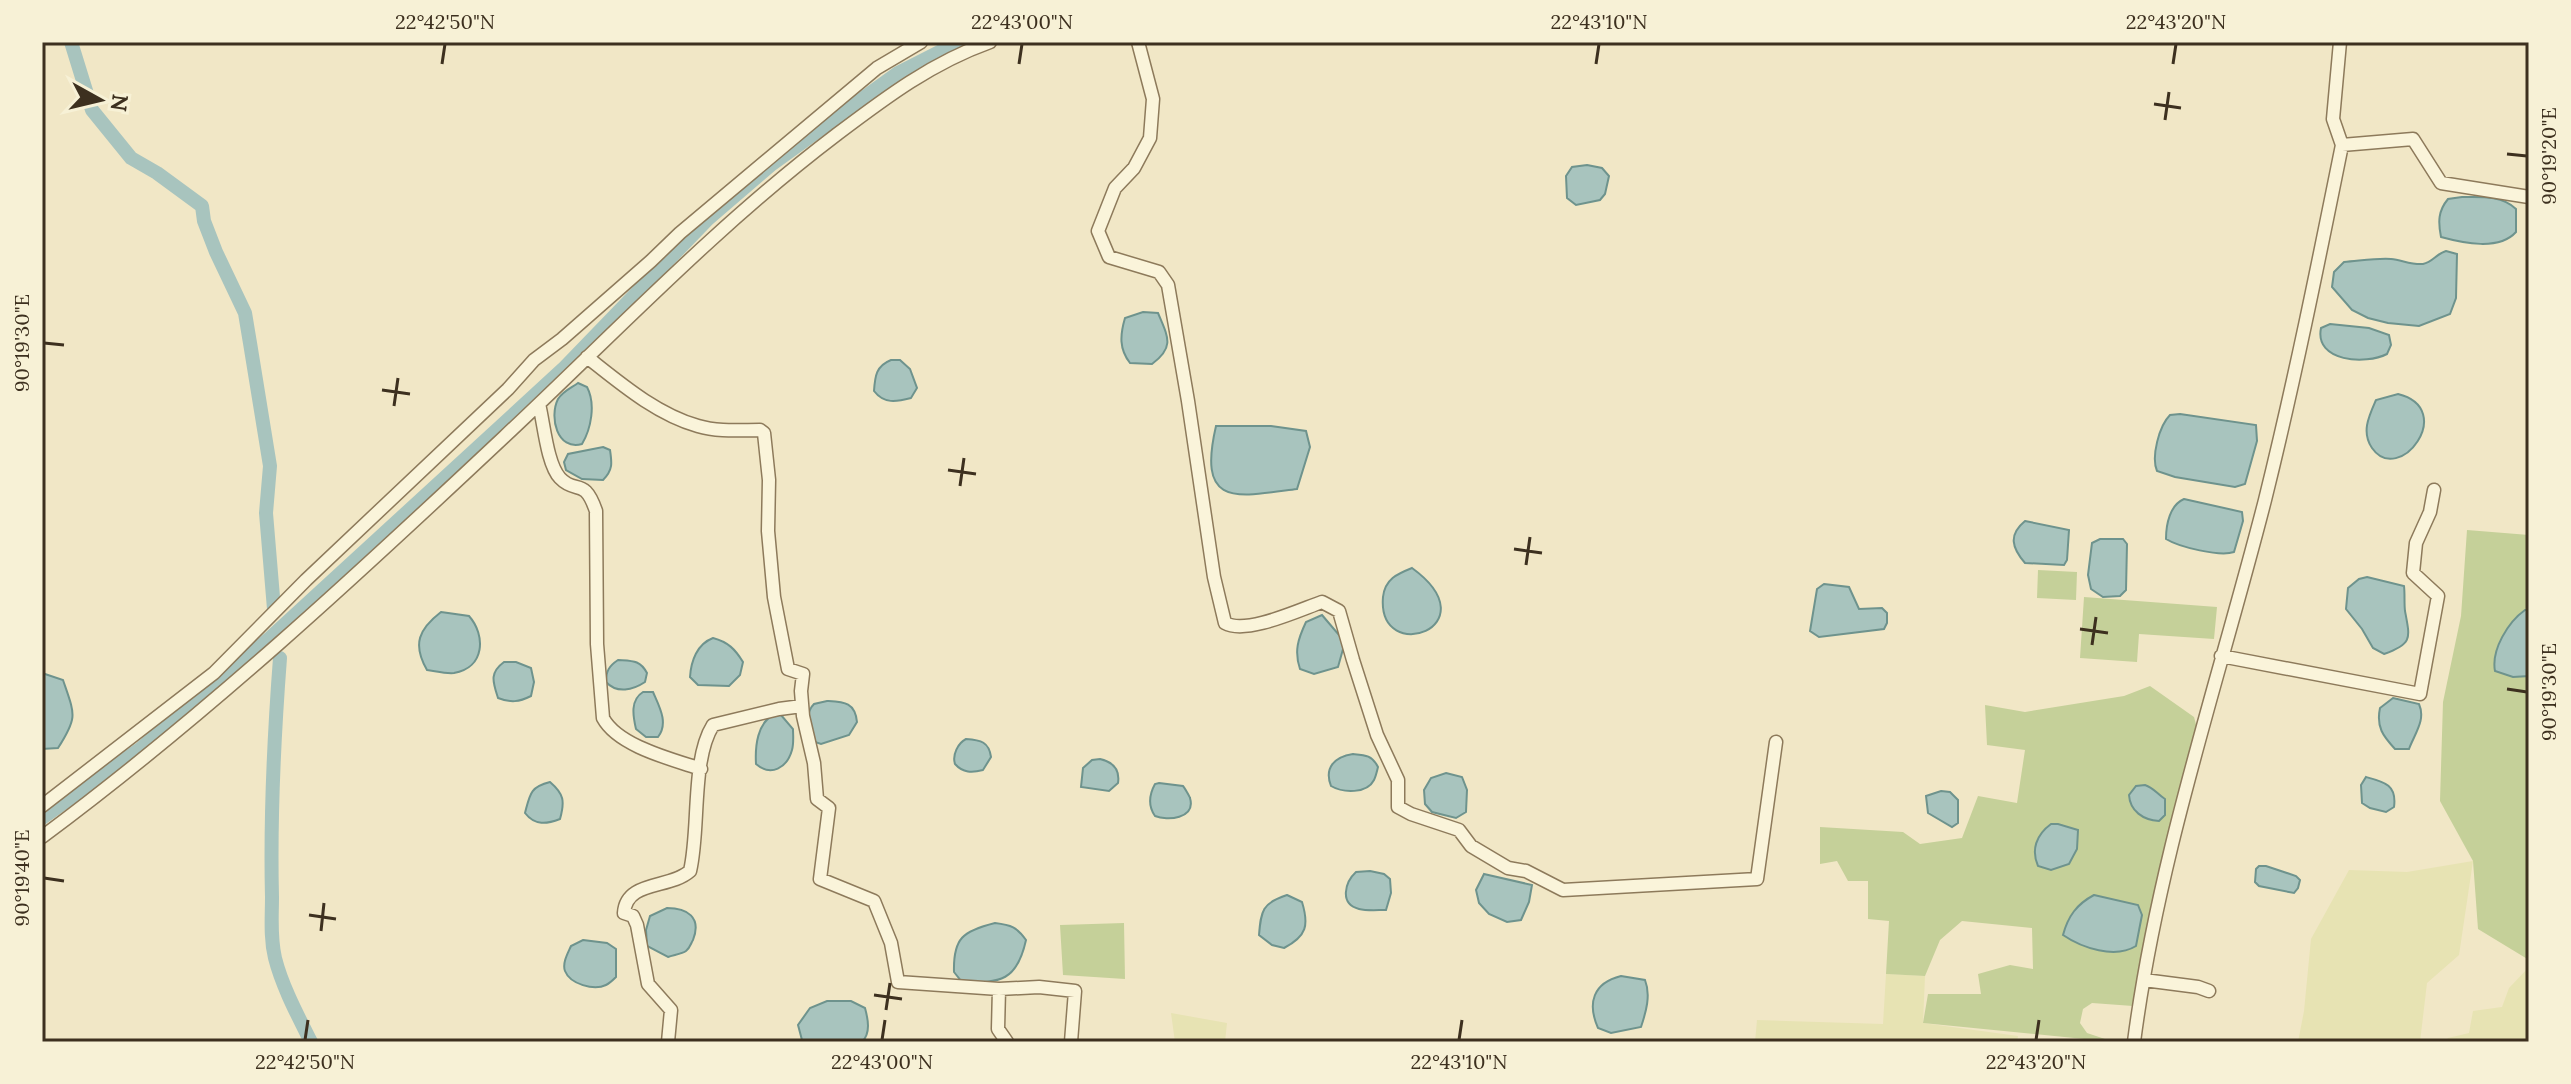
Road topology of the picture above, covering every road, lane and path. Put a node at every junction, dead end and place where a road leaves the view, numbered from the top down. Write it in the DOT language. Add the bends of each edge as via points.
graph roads {
  1 [pos="921,42"];
  2 [pos="990,42"];
  3 [pos="1138,42"];
  4 [pos="2340,42"];
  5 [pos="2342,145"];
  6 [pos="2529,197"];
  7 [pos="587,357"];
  8 [pos="539,404"];
  9 [pos="2434,490"];
  10 [pos="2221,656"];
  11 [pos="802,706"];
  12 [pos="1776,742"];
  13 [pos="701,769"];
  14 [pos="42,806"];
  15 [pos="42,837"];
  16 [pos="2144,980"];
  17 [pos="999,989"];
  18 [pos="2209,991"];
  19 [pos="668,1042"];
  20 [pos="1007,1042"];
  21 [pos="1071,1042"];
  22 [pos="2134,1042"];
  1 -- 14 [label="street" via="877,68 680,233 534,360 214,673"];
  2 -- 7 [label="street" via="895,90 807,158 739,214"];
  3 -- 12 [label="street" via="1153,99 1150,138 1134,168 1115,188 1098,231 1109,257 1159,272 1168,285 1225,623 1262,623 1322,602 1339,611 1373,723 1398,780 1398,807 1459,830 1471,846 1508,868 1563,890 1757,879"];
  4 -- 5 [label="street" via="2333,119"];
  5 -- 6 [label="street" via="2413,139 2441,183"];
  5 -- 10 [label="street" via="2300,353"];
  7 -- 8 [label="street"];
  7 -- 11 [label="street" via="625,388 670,414 698,426 764,433 774,597 788,669 803,674"];
  8 -- 13 [label="street" via="549,461 564,482 590,493 596,511 603,718 618,737"];
  8 -- 15 [label="street" via="188,722"];
  9 -- 10 [label="street" via="2416,543 2413,573 2438,596 2420,694"];
  10 -- 16 [label="street" via="2192,759"];
  11 -- 13 [label="street" via="713,725"];
  11 -- 17 [label="street" via="817,799 829,808 820,879 874,901 891,943 898,982"];
  13 -- 19 [label="street" via="690,871 635,891 623,910 637,925 648,984 671,1010"];
  16 -- 18 [label="street"];
  16 -- 22 [label="street"];
  17 -- 20 [label="street" via="998,1029"];
  17 -- 21 [label="street" via="1075,991"];
}
